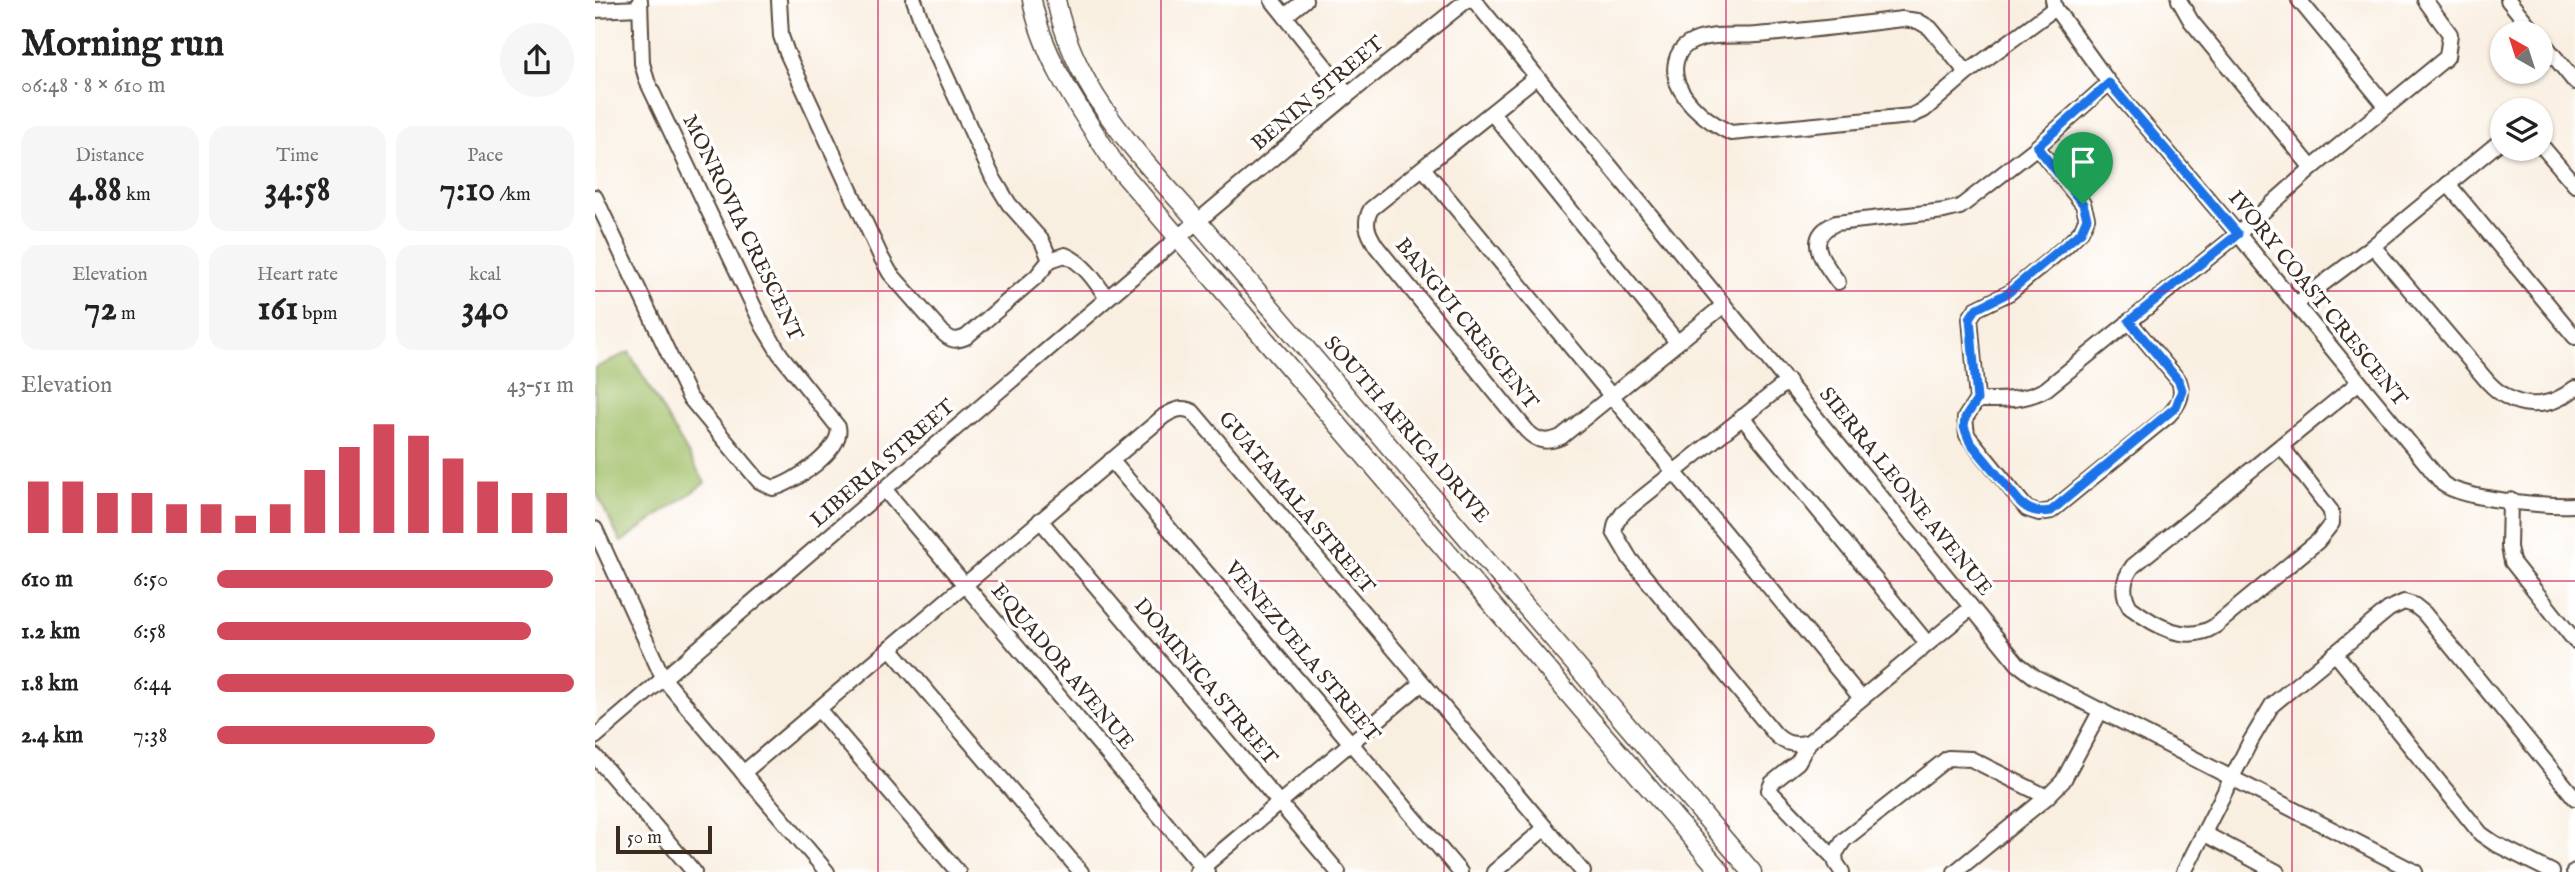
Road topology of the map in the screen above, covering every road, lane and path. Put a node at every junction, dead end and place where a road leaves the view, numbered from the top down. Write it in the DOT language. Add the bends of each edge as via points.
graph roads {
  1 [pos="779,0"];
  2 [pos="915,0"];
  3 [pos="1033,0"];
  4 [pos="1056,0"];
  5 [pos="1272,0"];
  6 [pos="1305,0"];
  7 [pos="1467,0"];
  8 [pos="1474,0"];
  9 [pos="2179,0"];
  10 [pos="2299,0"];
  11 [pos="2425,0"];
  12 [pos="2510,1"];
  13 [pos="640,4"];
  14 [pos="2054,4"];
  15 [pos="595,10"];
  16 [pos="1285,16"];
  17 [pos="2526,21"];
  18 [pos="2553,55"];
  19 [pos="1967,74"];
  20 [pos="1536,77"];
  21 [pos="2575,82"];
  22 [pos="2109,83"];
  23 [pos="1348,95"];
  24 [pos="2386,106"];
  25 [pos="1492,113"];
  26 [pos="2037,147"];
  27 [pos="2490,150"];
  28 [pos="2553,159"];
  29 [pos="1423,168"];
  30 [pos="2312,168"];
  31 [pos="2448,184"];
  32 [pos="2575,185"];
  33 [pos="595,197"];
  34 [pos="1198,222"];
  35 [pos="2238,234"];
  36 [pos="1179,237"];
  37 [pos="2373,246"];
  38 [pos="1050,260"];
  39 [pos="1839,282"];
  40 [pos="1107,298"];
  41 [pos="2296,304"];
  42 [pos="1724,305"];
  43 [pos="2129,321"];
  44 [pos="2575,337"];
  45 [pos="1677,342"];
  46 [pos="1788,381"];
  47 [pos="2358,383"];
  48 [pos="2575,388"];
  49 [pos="1611,395"];
  50 [pos="1977,400"];
  51 [pos="1742,417"];
  52 [pos="2281,447"];
  53 [pos="1111,460"];
  54 [pos="1672,472"];
  55 [pos="885,490"];
  56 [pos="2510,500"];
  57 [pos="2575,505"];
  58 [pos="1040,520"];
  59 [pos="595,529"];
  60 [pos="964,584"];
  61 [pos="1971,608"];
  62 [pos="2575,641"];
  63 [pos="1927,643"];
  64 [pos="890,648"];
  65 [pos="2335,653"];
  66 [pos="663,678"];
  67 [pos="1421,684"];
  68 [pos="1861,698"];
  69 [pos="819,710"];
  70 [pos="2101,710"];
  71 [pos="595,737"];
  72 [pos="1809,742"];
  73 [pos="1353,743"];
  74 [pos="595,756"];
  75 [pos="743,773"];
  76 [pos="2232,776"];
  77 [pos="2047,797"];
  78 [pos="2575,798"];
  79 [pos="1279,802"];
  80 [pos="1545,828"];
  81 [pos="2205,834"];
  82 [pos="1839,866"];
  83 [pos="1202,870"];
  84 [pos="694,872"];
  85 [pos="827,872"];
  86 [pos="958,872"];
  87 [pos="1081,872"];
  88 [pos="1338,872"];
  89 [pos="1460,872"];
  90 [pos="1494,872"];
  91 [pos="1583,872"];
  92 [pos="1721,872"];
  93 [pos="1752,872"];
  94 [pos="1955,872"];
  95 [pos="2184,872"];
  96 [pos="2277,872"];
  97 [pos="2415,872"];
  98 [pos="2552,872"];
  1 -- 38 [label="street" via="787,53 881,257 941,332 950,340 966,337"];
  2 -- 38 [label="street" via="993,178 1042,241"];
  3 -- 36 [label="street" via="1039,25 1079,109 1115,164"];
  4 -- 34 [label="street, SOUTH AFRICA DRIVE" via="1072,48 1100,106"];
  5 -- 16 [label="street"];
  6 -- 16 [label="street"];
  7 -- 23 [label="street, BENIN STREET"];
  8 -- 20 [label="street, SIERRA LEONE AVENUE"];
  9 -- 30 [label="street" via="2191,22"];
  10 -- 24 [label="street"];
  11 -- 24 [label="street" via="2449,34 2447,57"];
  12 -- 17 [label="street"];
  13 -- 15 [label="street"];
  13 -- 33 [label="street, MONROVIA CRESCENT" via="647,81 763,326 840,433 833,448 792,482 766,487 689,397"];
  14 -- 19 [label="street"];
  14 -- 22 [label="street, IVORY COAST CRESCENT"];
  16 -- 23 [label="street"];
  18 -- 21 [label="street"];
  19 -- 19 [label="street" via="1930,29 1918,20 1902,19 1704,38 1680,51 1674,73 1679,87 1701,114 1731,133 1912,116"];
  20 -- 25 [label="street, BANGUI CRESCENT"];
  20 -- 42 [label="street, SIERRA LEONE AVENUE"];
  22 -- 26 [label="street"];
  22 -- 35 [label="street, IVORY COAST CRESCENT"];
  23 -- 34 [label="street, BENIN STREET"];
  24 -- 30 [label="street"];
  25 -- 29 [label="street, BANGUI CRESCENT"];
  25 -- 45 [label="street"];
  26 -- 39 [label="street" via="1960,207 1825,228 1819,251"];
  26 -- 50 [label="street" via="2083,204 2087,218 2081,232 2056,254 2008,293 1976,309 1970,318"];
  27 -- 31 [label="street"];
  28 -- 32 [label="street"];
  29 -- 49 [label="street"];
  29 -- 49 [label="street, BANGUI CRESCENT" via="1371,209 1366,227 1369,235 1527,431 1542,441 1561,437"];
  30 -- 35 [label="street"];
  31 -- 37 [label="street"];
  31 -- 44 [label="street"];
  34 -- 36 [label="street, LIBERIA STREET"];
  34 -- 93 [label="street, SOUTH AFRICA DRIVE"];
  35 -- 41 [label="street, IVORY COAST CRESCENT"];
  35 -- 43 [label="street"];
  36 -- 40 [label="street, LIBERIA STREET"];
  36 -- 92 [label="street"];
  37 -- 41 [label="street"];
  37 -- 48 [label="street" via="2504,397 2548,403"];
  38 -- 40 [label="street" via="1065,255 1071,258"];
  40 -- 55 [label="street, LIBERIA STREET"];
  41 -- 47 [label="street, IVORY COAST CRESCENT"];
  42 -- 45 [label="street, BANGUI CRESCENT"];
  42 -- 46 [label="street, SIERRA LEONE AVENUE"];
  43 -- 50 [label="street" via="2036,395"];
  43 -- 50 [label="street" via="2179,381 2180,399 2169,415 2051,511 2027,509 1970,442 1965,418"];
  45 -- 49 [label="street, BANGUI CRESCENT"];
  46 -- 51 [label="street"];
  46 -- 61 [label="street, SIERRA LEONE AVENUE"];
  47 -- 52 [label="street"];
  47 -- 56 [label="street, IVORY COAST CRESCENT" via="2443,484 2460,494"];
  49 -- 54 [label="street"];
  51 -- 54 [label="street"];
  51 -- 63 [label="street"];
  52 -- 52 [label="street" via="2331,511 2332,523 2318,541 2202,634 2183,635 2130,607 2124,590 2125,577 2133,566"];
  53 -- 58 [label="street, GUATAMALA STREET"];
  53 -- 67 [label="street, GUATAMALA STREET" via="1164,415 1181,409 1193,412"];
  53 -- 73 [label="street, VENEZUELA STREET"];
  54 -- 68 [label="street"];
  54 -- 72 [label="street" via="1622,513 1614,532 1618,541 1775,734 1791,744"];
  55 -- 60 [label="street, EQUADOR AVENUE"];
  55 -- 66 [label="street, LIBERIA STREET"];
  56 -- 57 [label="street, IVORY COAST CRESCENT"];
  56 -- 62 [label="street" via="2512,562"];
  58 -- 60 [label="street, GUATAMALA STREET"];
  58 -- 79 [label="street, DOMINICA STREET"];
  59 -- 66 [label="street"];
  60 -- 64 [label="street, GUATAMALA STREET"];
  60 -- 83 [label="street, EQUADOR AVENUE"];
  61 -- 63 [label="street"];
  61 -- 70 [label="street, SIERRA LEONE AVENUE" via="2025,670"];
  63 -- 68 [label="street"];
  64 -- 69 [label="street, GUATAMALA STREET"];
  64 -- 87 [label="street"];
  65 -- 76 [label="street" via="2272,705"];
  65 -- 78 [label="street" via="2394,605 2404,602 2419,608"];
  65 -- 98 [label="street" via="2481,834"];
  66 -- 71 [label="street, LIBERIA STREET"];
  66 -- 75 [label="street"];
  67 -- 73 [label="street"];
  67 -- 80 [label="street, GUATAMALA STREET"];
  68 -- 72 [label="street"];
  69 -- 75 [label="street, GUATAMALA STREET"];
  69 -- 86 [label="street"];
  70 -- 76 [label="street, SIERRA LEONE AVENUE"];
  70 -- 77 [label="street" via="2067,776"];
  72 -- 82 [label="street" via="1797,762 1769,790"];
  73 -- 79 [label="street"];
  73 -- 89 [label="street, VENEZUELA STREET"];
  74 -- 84 [label="street"];
  75 -- 85 [label="street"];
  76 -- 81 [label="street"];
  76 -- 97 [label="street, SIERRA LEONE AVENUE"];
  77 -- 82 [label="street" via="1971,758 1948,758 1850,834 1837,849"];
  77 -- 94 [label="street"];
  79 -- 83 [label="street"];
  79 -- 88 [label="street, DOMINICA STREET"];
  80 -- 90 [label="street"];
  80 -- 91 [label="street, GUATAMALA STREET"];
  81 -- 95 [label="street"];
  81 -- 96 [label="street"];
}
